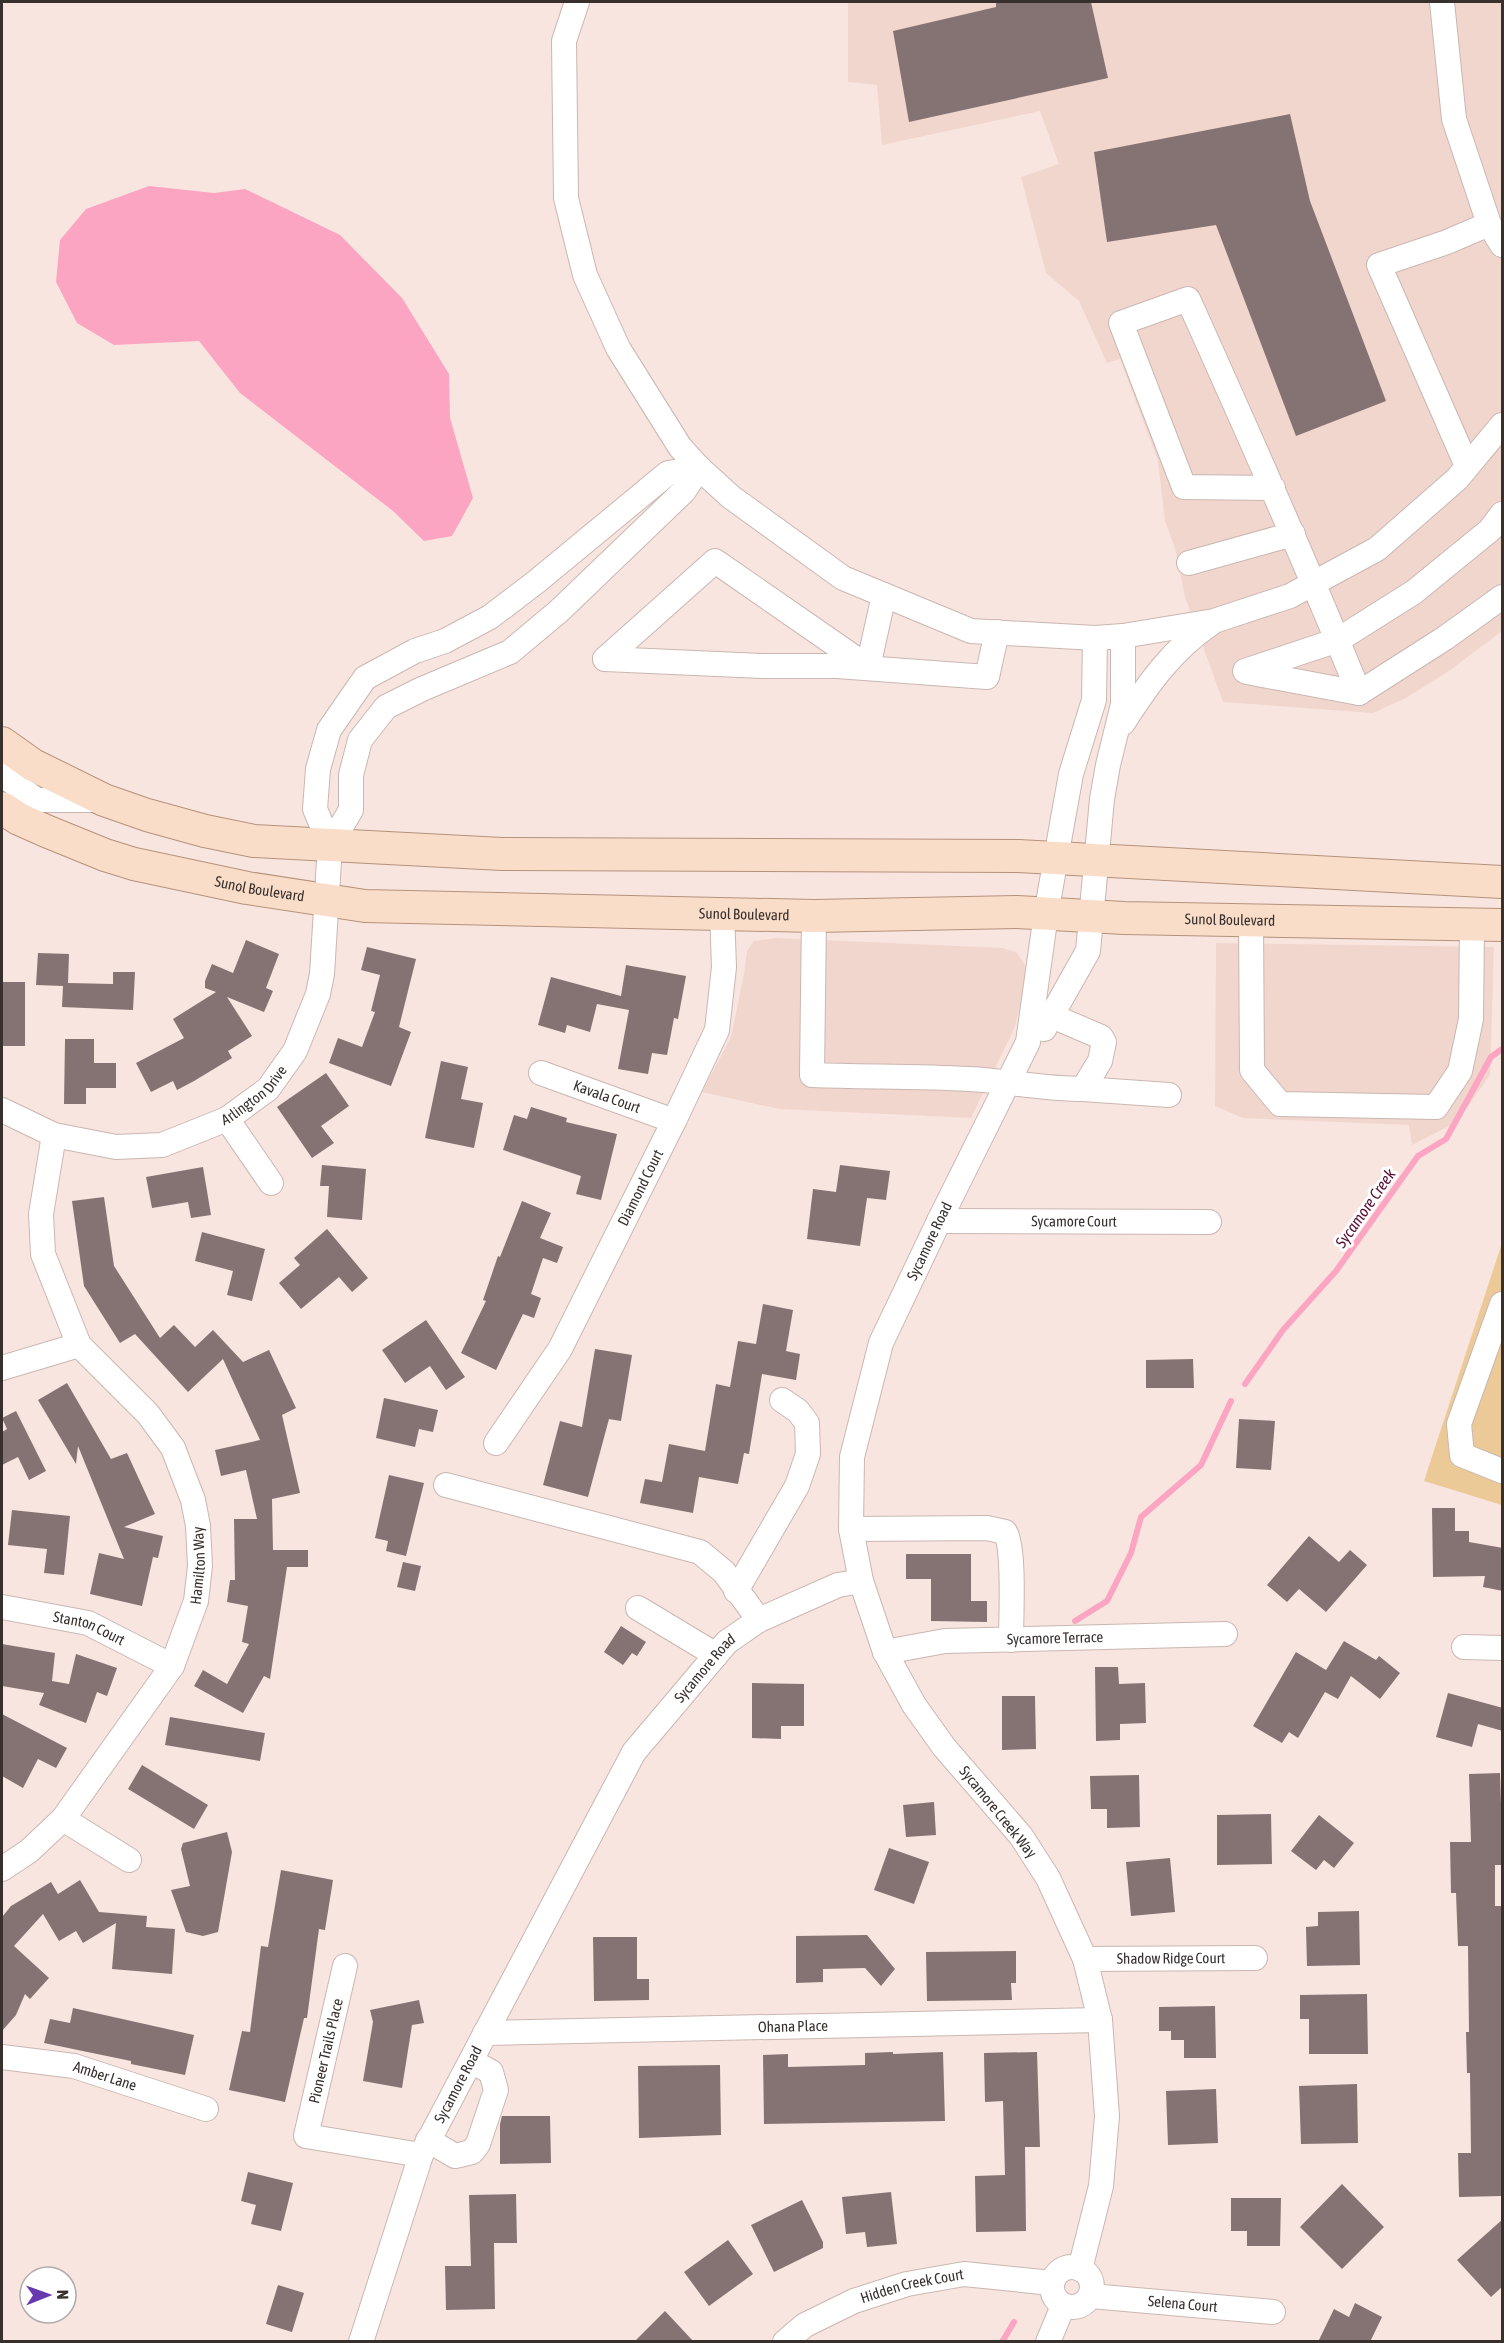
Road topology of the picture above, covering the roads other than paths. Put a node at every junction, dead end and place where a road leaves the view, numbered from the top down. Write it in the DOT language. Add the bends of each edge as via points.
graph roads {
  1 [pos="577,2"];
  2 [pos="1442,2"];
  3 [pos="1489,224"];
  4 [pos="1503,245"];
  5 [pos="1503,425"];
  6 [pos="1467,466"];
  7 [pos="699,468"];
  8 [pos="1273,488"];
  9 [pos="1503,514"];
  10 [pos="1293,534"];
  11 [pos="1189,563"];
  12 [pos="1315,583"];
  13 [pos="522,592"];
  14 [pos="884,595"];
  15 [pos="1503,597"];
  16 [pos="1214,621"];
  17 [pos="546,622"];
  18 [pos="997,632"];
  19 [pos="1123,636"];
  20 [pos="1095,638"];
  21 [pos="1338,640"];
  22 [pos="868,667"];
  23 [pos="1359,693"];
  24 [pos="1114,743"];
  25 [pos="2,744"];
  26 [pos="1079,745"];
  27 [pos="2,775"];
  28 [pos="104,800"];
  29 [pos="2,808"];
  30 [pos="330,845"];
  31 [pos="1056,858"];
  32 [pos="1096,860"];
  33 [pos="1503,882"];
  34 [pos="327,900"];
  35 [pos="722,912"];
  36 [pos="1046,914"];
  37 [pos="814,916"];
  38 [pos="1090,916"];
  39 [pos="1251,921"];
  40 [pos="1472,925"];
  41 [pos="1503,925"];
  42 [pos="1052,1016"];
  43 [pos="1028,1042"];
  44 [pos="541,1072"];
  45 [pos="1010,1082"];
  46 [pos="1083,1089"];
  47 [pos="1169,1095"];
  48 [pos="2,1110"];
  49 [pos="227,1119"];
  50 [pos="674,1121"];
  51 [pos="54,1135"];
  52 [pos="271,1183"];
  53 [pos="939,1221"];
  54 [pos="1209,1222"];
  55 [pos="1503,1304"];
  56 [pos="79,1345"];
  57 [pos="2,1368"];
  58 [pos="782,1400"];
  59 [pos="496,1443"];
  60 [pos="1503,1471"];
  61 [pos="446,1485"];
  62 [pos="851,1529"];
  63 [pos="861,1581"];
  64 [pos="736,1591"];
  65 [pos="2,1606"];
  66 [pos="638,1608"];
  67 [pos="759,1620"];
  68 [pos="1225,1634"];
  69 [pos="1011,1640"];
  70 [pos="1464,1647"];
  71 [pos="1503,1648"];
  72 [pos="885,1652"];
  73 [pos="716,1655"];
  74 [pos="172,1666"];
  75 [pos="63,1819"];
  76 [pos="129,1860"];
  77 [pos="2,1869"];
  78 [pos="1255,1958"];
  79 [pos="1085,1959"];
  80 [pos="345,1966"];
  81 [pos="1100,2020"];
  82 [pos="486,2033"];
  83 [pos="2,2057"];
  84 [pos="471,2061"];
  85 [pos="206,2109"];
  86 [pos="425,2148"];
  87 [pos="1080,2269"];
  88 [pos="1052,2283"];
  89 [pos="1091,2296"];
  90 [pos="1063,2306"];
  91 [pos="1273,2312"];
  92 [pos="361,2342"];
  93 [pos="784,2342"];
  94 [pos="1048,2342"];
  1 -- 7 [label="street" via="564,41 566,198 585,275 618,348 680,447"];
  2 -- 3 [label="street" via="1454,119"];
  3 -- 4 [label="street"];
  3 -- 6 [label="street" via="1379,265"];
  5 -- 6 [label="street"];
  6 -- 12 [label="street" via="1377,549"];
  7 -- 13 [label="street" via="668,473"];
  7 -- 14 [label="street" via="731,497 843,578"];
  7 -- 17 [label="street" via="684,492"];
  8 -- 8 [label="street" via="1184,487 1121,323 1188,299"];
  8 -- 10 [label="street"];
  9 -- 21 [label="street" via="1490,530 1414,592"];
  10 -- 11 [label="street"];
  10 -- 12 [label="street"];
  12 -- 16 [label="street" via="1290,596"];
  12 -- 21 [label="street"];
  13 -- 17 [label="street"];
  13 -- 30 [label="street" via="467,630 415,651 365,678 329,729 318,769 315,809"];
  14 -- 18 [label="street" via="971,631"];
  14 -- 22 [label="street"];
  15 -- 23 [label="street"];
  16 -- 19 [label="street"];
  16 -- 24 [label="street" via="1190,638 1155,674"];
  17 -- 30 [label="street" via="510,652 386,707 360,741 351,775 351,810"];
  18 -- 20 [label="street"];
  18 -- 22 [label="street" via="987,677"];
  19 -- 20 [label="street"];
  19 -- 24 [label="street, Sycamore Road" via="1123,704"];
  20 -- 26 [label="street, Sycamore Road" via="1094,700"];
  21 -- 23 [label="street"];
  21 -- 23 [label="street" via="1245,671"];
  22 -- 22 [label="street" via="715,561 605,659 762,666"];
  24 -- 26 [label="street"];
  24 -- 32 [label="street, Sycamore Road" via="1102,799"];
  25 -- 28 [label="main road" via="33,765"];
  26 -- 31 [label="street, Sycamore Road"];
  27 -- 28 [label="street" via="37,800"];
  28 -- 30 [label="main road" via="205,831 254,841"];
  29 -- 34 [label="main road, Sunol Boulevard" via="46,831 134,864"];
  30 -- 31 [label="main road" via="502,854"];
  30 -- 34 [label="street, Arlington Drive"];
  31 -- 32 [label="main road"];
  31 -- 36 [label="street, Sycamore Road"];
  32 -- 33 [label="main road"];
  32 -- 38 [label="street, Sycamore Road"];
  34 -- 35 [label="main road, Sunol Boulevard" via="365,906"];
  34 -- 49 [label="street, Arlington Drive" via="318,994 295,1051 268,1089"];
  35 -- 37 [label="main road, Sunol Boulevard"];
  35 -- 50 [label="street, Diamond Court" via="724,967 717,1030"];
  36 -- 37 [label="main road, Sunol Boulevard"];
  36 -- 38 [label="main road, Sunol Boulevard"];
  36 -- 43 [label="street, Sycamore Road"];
  37 -- 45 [label="street" via="812,1076"];
  38 -- 39 [label="main road, Sunol Boulevard"];
  38 -- 42 [label="street, Sycamore Road" via="1088,951"];
  39 -- 40 [label="main road, Sunol Boulevard"];
  39 -- 40 [label="street" via="1252,1070 1280,1104 1436,1107 1460,1071 1471,1019"];
  40 -- 41 [label="main road, Sunol Boulevard"];
  42 -- 43 [label="street, Sycamore Road" via="1046,1028"];
  42 -- 46 [label="street" via="1101,1037 1104,1042 1100,1061"];
  43 -- 45 [label="street, Sycamore Road"];
  44 -- 50 [label="street, Kavala Court"];
  45 -- 46 [label="street" via="1051,1089"];
  45 -- 53 [label="street, Sycamore Road"];
  46 -- 47 [label="street"];
  48 -- 51 [label="street, Arlington Drive"];
  49 -- 51 [label="street, Arlington Drive" via="162,1145 116,1147"];
  49 -- 52 [label="street"];
  50 -- 59 [label="street, Diamond Court" via="560,1349"];
  51 -- 56 [label="street, Hamilton Way" via="41,1214 43,1254"];
  53 -- 54 [label="street, Sycamore Court"];
  53 -- 62 [label="street, Sycamore Road" via="881,1343 852,1456"];
  55 -- 60 [label="street" via="1459,1424 1462,1455"];
  56 -- 57 [label="street"];
  56 -- 74 [label="street, Hamilton Way" via="148,1414 173,1448 193,1500 200,1566 196,1601"];
  58 -- 64 [label="street" via="807,1423 808,1454 797,1486"];
  61 -- 64 [label="street" via="700,1552 724,1572"];
  62 -- 63 [label="street, Sycamore Road"];
  62 -- 69 [label="street" via="987,1528 1005,1532 1009,1539"];
  63 -- 67 [label="street, Sycamore Road" via="838,1586"];
  63 -- 72 [label="street, Sycamore Creek Way"];
  64 -- 67 [label="street"];
  65 -- 74 [label="street, Stanton Court" via="88,1623"];
  66 -- 73 [label="street"];
  67 -- 73 [label="street, Sycamore Road" via="727,1642"];
  68 -- 69 [label="street, Sycamore Terrace"];
  69 -- 72 [label="street, Sycamore Terrace" via="945,1641"];
  70 -- 71 [label="street"];
  72 -- 79 [label="street, Sycamore Creek Way" via="945,1747 1021,1836 1048,1878"];
  73 -- 82 [label="street, Sycamore Road" via="634,1752"];
  74 -- 75 [label="street, Hamilton Way"];
  75 -- 76 [label="street"];
  75 -- 77 [label="street, Hamilton Way" via="29,1851"];
  78 -- 79 [label="street, Shadow Ridge Court"];
  79 -- 81 [label="street, Sycamore Creek Way"];
  80 -- 86 [label="street, Pioneer Trails Place" via="306,2136"];
  81 -- 82 [label="street, Ohana Place"];
  81 -- 87 [label="street, Sycamore Creek Way" via="1107,2116 1101,2186"];
  82 -- 84 [label="street, Sycamore Road"];
  83 -- 85 [label="street, Amber Lane" via="75,2066"];
  84 -- 86 [label="street, Sycamore Road"];
  84 -- 86 [label="street" via="491,2072 496,2090 478,2144 472,2152 455,2156"];
  86 -- 92 [label="street, Sycamore Road"];
  87 -- 88 [label="street" via="1068,2267"];
  87 -- 89 [label="street" via="1092,2282"];
  88 -- 90 [label="street" via="1054,2298"];
  88 -- 93 [label="street, Hidden Creek Court" via="964,2274 907,2284 854,2301 805,2325"];
  89 -- 90 [label="street" via="1077,2307"];
  89 -- 91 [label="street, Selena Court"];
  90 -- 94 [label="street"];
}
